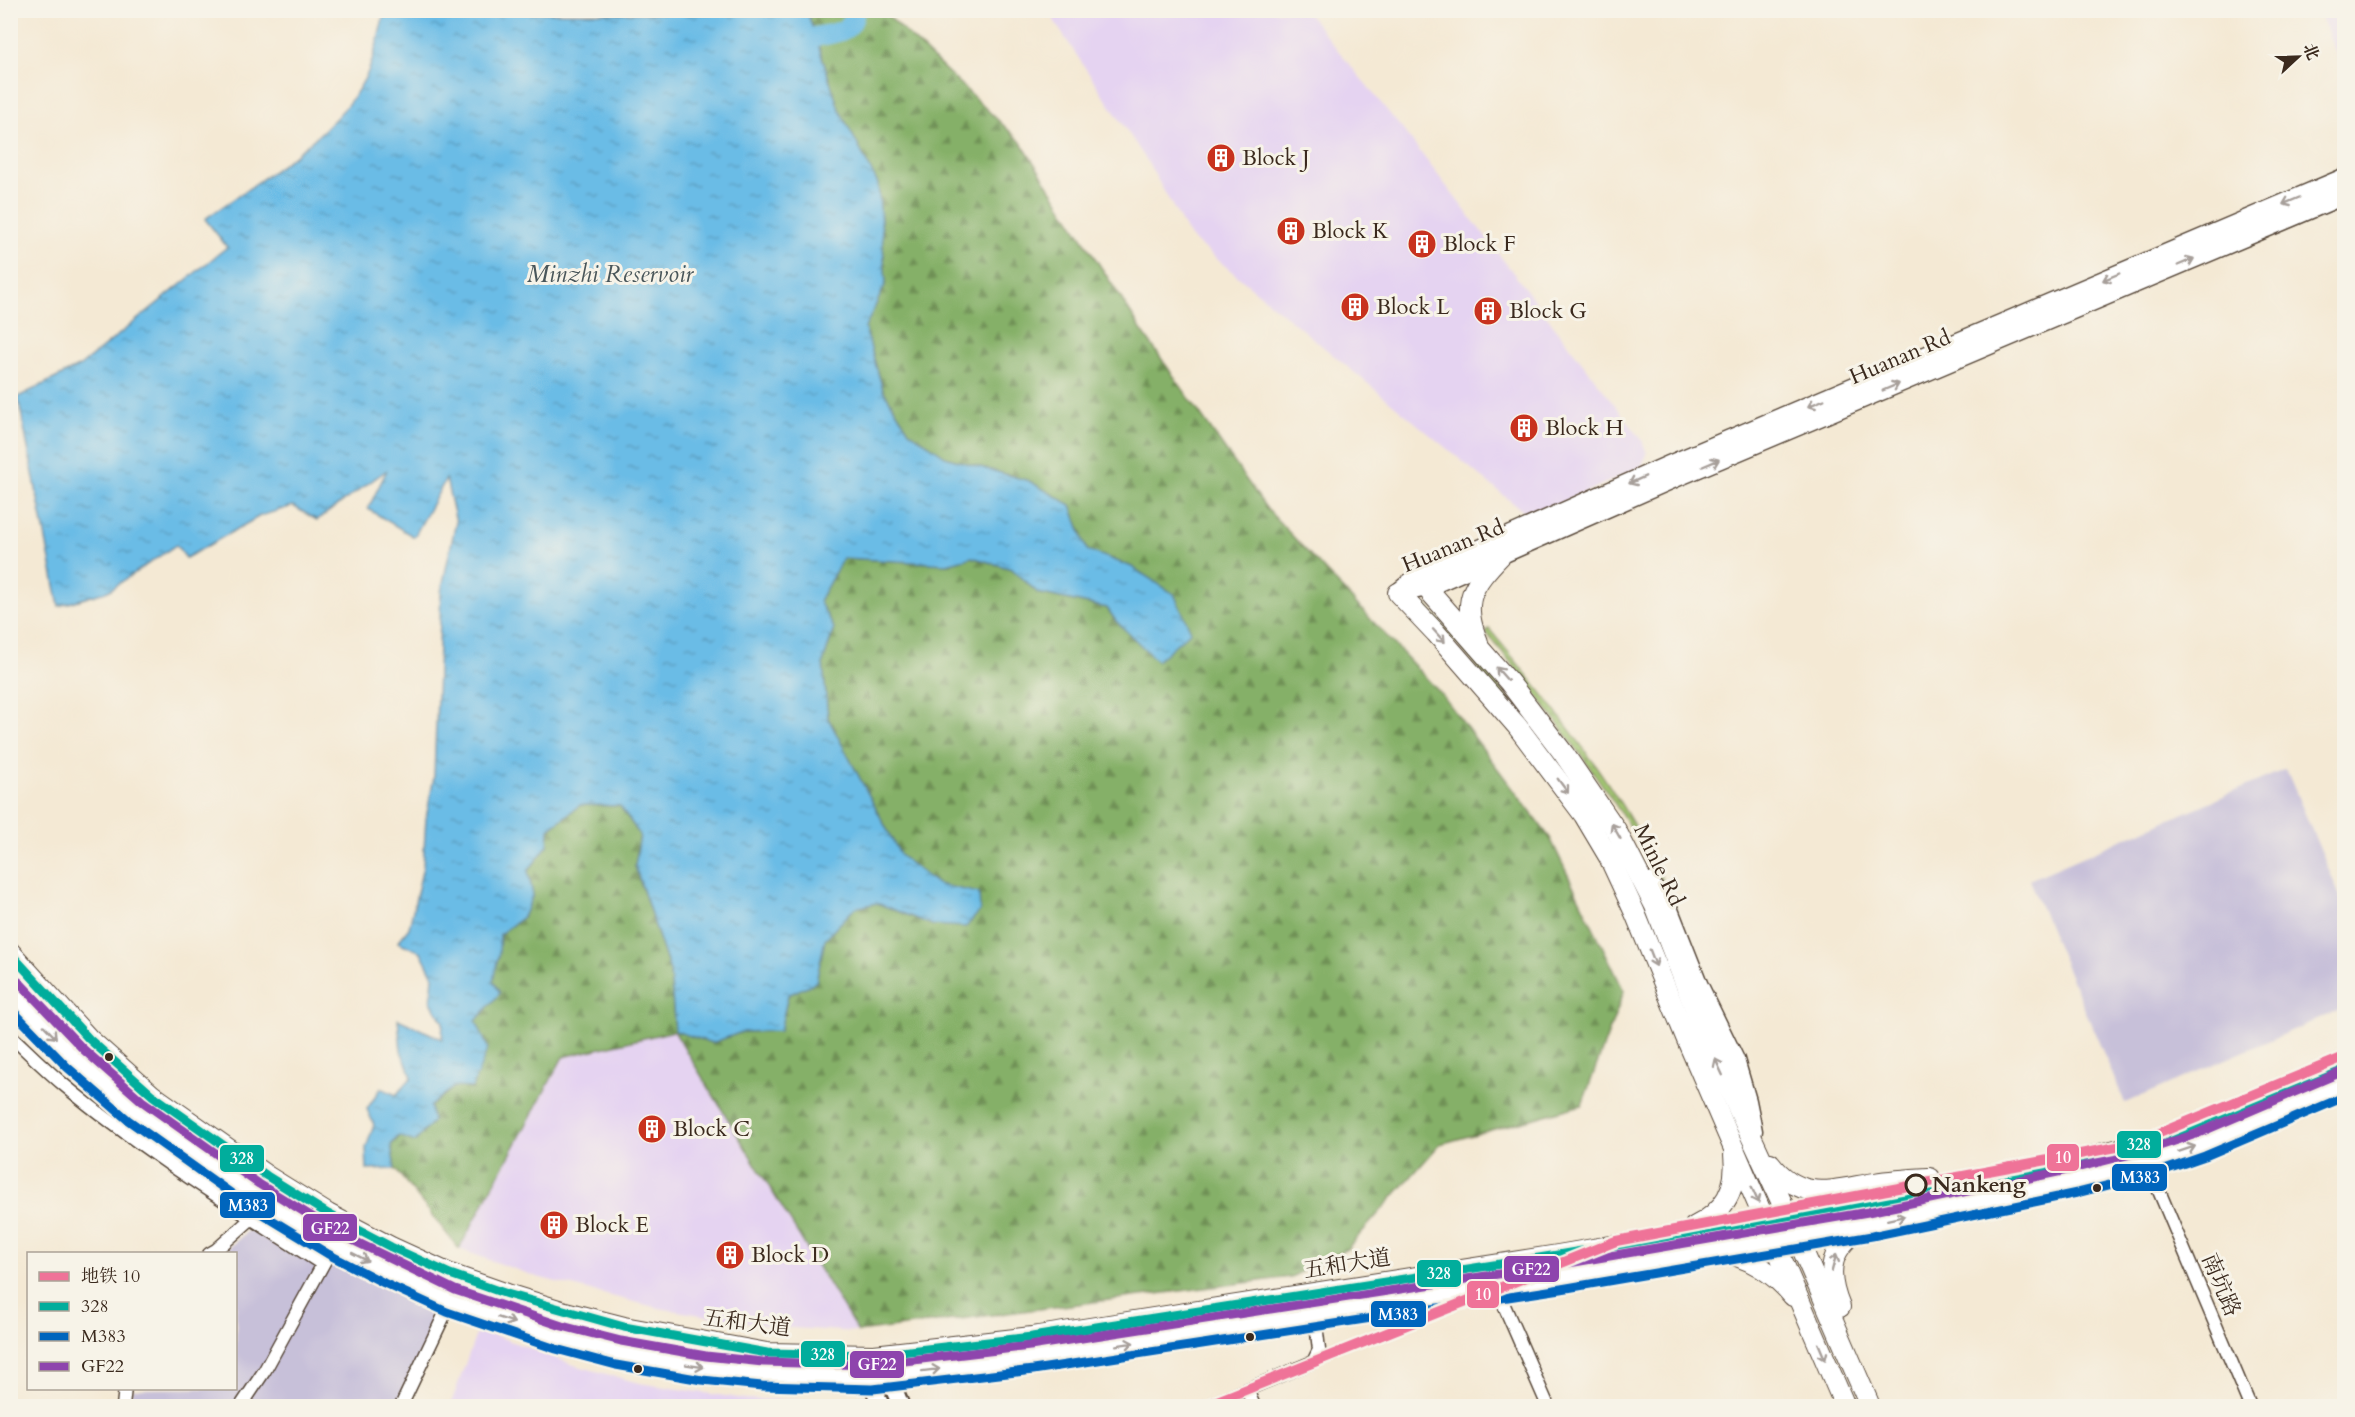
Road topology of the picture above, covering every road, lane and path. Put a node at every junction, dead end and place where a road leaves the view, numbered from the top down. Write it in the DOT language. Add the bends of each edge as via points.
graph roads {
  1 [pos="2344,178"];
  2 [pos="2344,195"];
  3 [pos="1501,555"];
  4 [pos="1422,582"];
  5 [pos="1398,593"];
  6 [pos="1483,652"];
  7 [pos="10,952"];
  8 [pos="34,981"];
  9 [pos="12,996"];
  10 [pos="10,1035"];
  11 [pos="2344,1062"];
  12 [pos="2344,1084"];
  13 [pos="1732,1143"];
  14 [pos="1755,1145"];
  15 [pos="2005,1173"];
  16 [pos="2154,1179"];
  17 [pos="1788,1216"];
  18 [pos="252,1218"];
  19 [pos="1766,1220"];
  20 [pos="1870,1224"];
  21 [pos="1672,1236"];
  22 [pos="1797,1236"];
  23 [pos="1774,1240"];
  24 [pos="334,1244"];
  25 [pos="212,1252"];
  26 [pos="1705,1252"];
  27 [pos="322,1264"];
  28 [pos="1496,1287"];
  29 [pos="451,1301"];
  30 [pos="1805,1312"];
  31 [pos="1315,1314"];
  32 [pos="874,1355"];
  33 [pos="878,1376"];
  34 [pos="1858,1380"];
  35 [pos="125,1390"];
  36 [pos="1247,1390"];
  37 [pos="1841,1397"];
  38 [pos="123,1407"];
  39 [pos="241,1407"];
  40 [pos="401,1407"];
  41 [pos="881,1407"];
  42 [pos="901,1407"];
  43 [pos="1206,1407"];
  44 [pos="1254,1407"];
  45 [pos="1548,1407"];
  46 [pos="1870,1407"];
  47 [pos="2250,1407"];
  1 -- 4 [label="main road, Huanan Rd, one-way" via="1669,465"];
  3 -- 2 [label="main road, Huanan Rd, one-way"];
  3 -- 4 [label="main road, Huanan Rd"];
  3 -- 6 [label="main road" via="1479,578 1471,599 1472,625"];
  4 -- 5 [label="main road, Huanan Rd"];
  4 -- 6 [label="main road, Minle Rd"];
  5 -- 13 [label="main road, Minle Rd, one-way" via="1481,683 1584,815 1629,900"];
  14 -- 6 [label="main road, Minle Rd, one-way" via="1712,1052 1654,906 1616,830 1590,790"];
  7 -- 8 [label="main road, 五和大道"];
  8 -- 9 [label="street"];
  8 -- 32 [label="main road, 五和大道" via="89,1039 152,1095 207,1135 328,1214 450,1274 565,1312 659,1334 767,1353"];
  9 -- 24 [label="main road, 五和大道, one-way" via="135,1110 252,1194"];
  10 -- 18 [label="street" via="113,1123"];
  11 -- 15 [label="main road, 五和大道" via="2163,1137 2072,1161"];
  20 -- 12 [label="main road, 五和大道, one-way" via="2150,1162"];
  13 -- 19 [label="main road, Minle Rd, one-way"];
  13 -- 21 [label="main road" via="1735,1176 1729,1198 1714,1216"];
  14 -- 15 [label="main road" via="1786,1180 1817,1192 1895,1180"];
  14 -- 17 [label="main road, Minle Rd"];
  15 -- 17 [label="main road, 五和大道"];
  16 -- 47 [label="street, 南坑路"];
  17 -- 19 [label="main road, 五和大道"];
  17 -- 22 [label="main road, Minle Rd"];
  18 -- 25 [label="street"];
  18 -- 27 [label="street"];
  19 -- 21 [label="main road, 五和大道"];
  19 -- 23 [label="main road, Minle Rd"];
  20 -- 22 [label="main road, 五和大道"];
  34 -- 20 [label="main road, one-way" via="1848,1327 1833,1290 1831,1273 1841,1244"];
  21 -- 32 [label="main road, 五和大道" via="1032,1337"];
  22 -- 23 [label="main road, 五和大道"];
  22 -- 34 [label="main road, Minle Rd"];
  23 -- 26 [label="main road, 五和大道"];
  23 -- 30 [label="main road, Minle Rd"];
  24 -- 27 [label="street"];
  24 -- 29 [label="main road, 五和大道, one-way"];
  26 -- 28 [label="main road, 五和大道"];
  26 -- 30 [label="main road" via="1726,1253 1758,1266 1791,1293"];
  27 -- 39 [label="street"];
  28 -- 31 [label="main road, 五和大道"];
  28 -- 45 [label="street"];
  29 -- 33 [label="main road, 五和大道, one-way" via="618,1353 762,1374"];
  29 -- 40 [label="street"];
  30 -- 37 [label="main road, Minle Rd, one-way"];
  33 -- 31 [label="main road, 五和大道, one-way" via="1032,1358"];
  31 -- 36 [label="street" via="1319,1345 1316,1358"];
  32 -- 33 [label="street"];
  33 -- 41 [label="street"];
  33 -- 42 [label="street"];
  34 -- 37 [label="main road"];
  34 -- 46 [label="main road"];
  35 -- 38 [label="street"];
  36 -- 43 [label="street"];
  36 -- 44 [label="street"];
}
